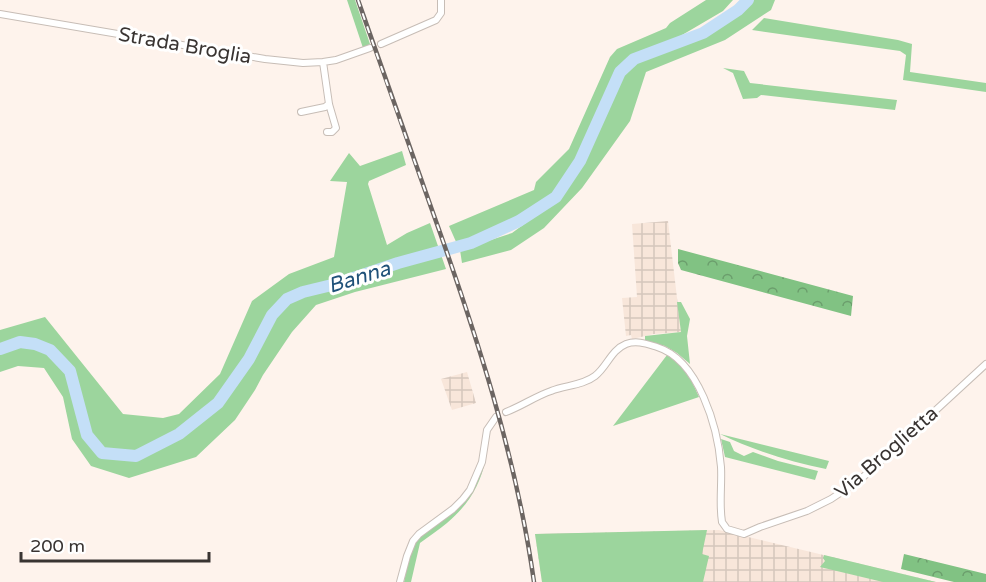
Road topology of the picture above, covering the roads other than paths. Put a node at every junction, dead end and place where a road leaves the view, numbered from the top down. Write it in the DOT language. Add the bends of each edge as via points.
graph roads {
  1 [pos="441,0"];
  2 [pos="0,14"];
  3 [pos="381,44"];
  4 [pos="370,48"];
  5 [pos="323,62"];
  6 [pos="329,104"];
  7 [pos="301,112"];
  8 [pos="327,132"];
  9 [pos="986,364"];
  10 [pos="506,412"];
  11 [pos="496,417"];
  12 [pos="400,582"];
  1 -- 3 [label="street" via="441,13 436,20"];
  2 -- 5 [label="street, Strada Broglia" via="265,59"];
  4 -- 5 [label="street, Strada Broglia"];
  5 -- 6 [label="street"];
  6 -- 7 [label="street"];
  6 -- 8 [label="street" via="336,128"];
  9 -- 10 [label="street, Via Broglietta" via="852,486 820,505 744,534 722,522 716,432 704,398 681,363 667,351 639,342 625,345 593,378 551,391"];
  11 -- 12 [label="street" via="487,430 482,462 470,490 413,541"];
}
